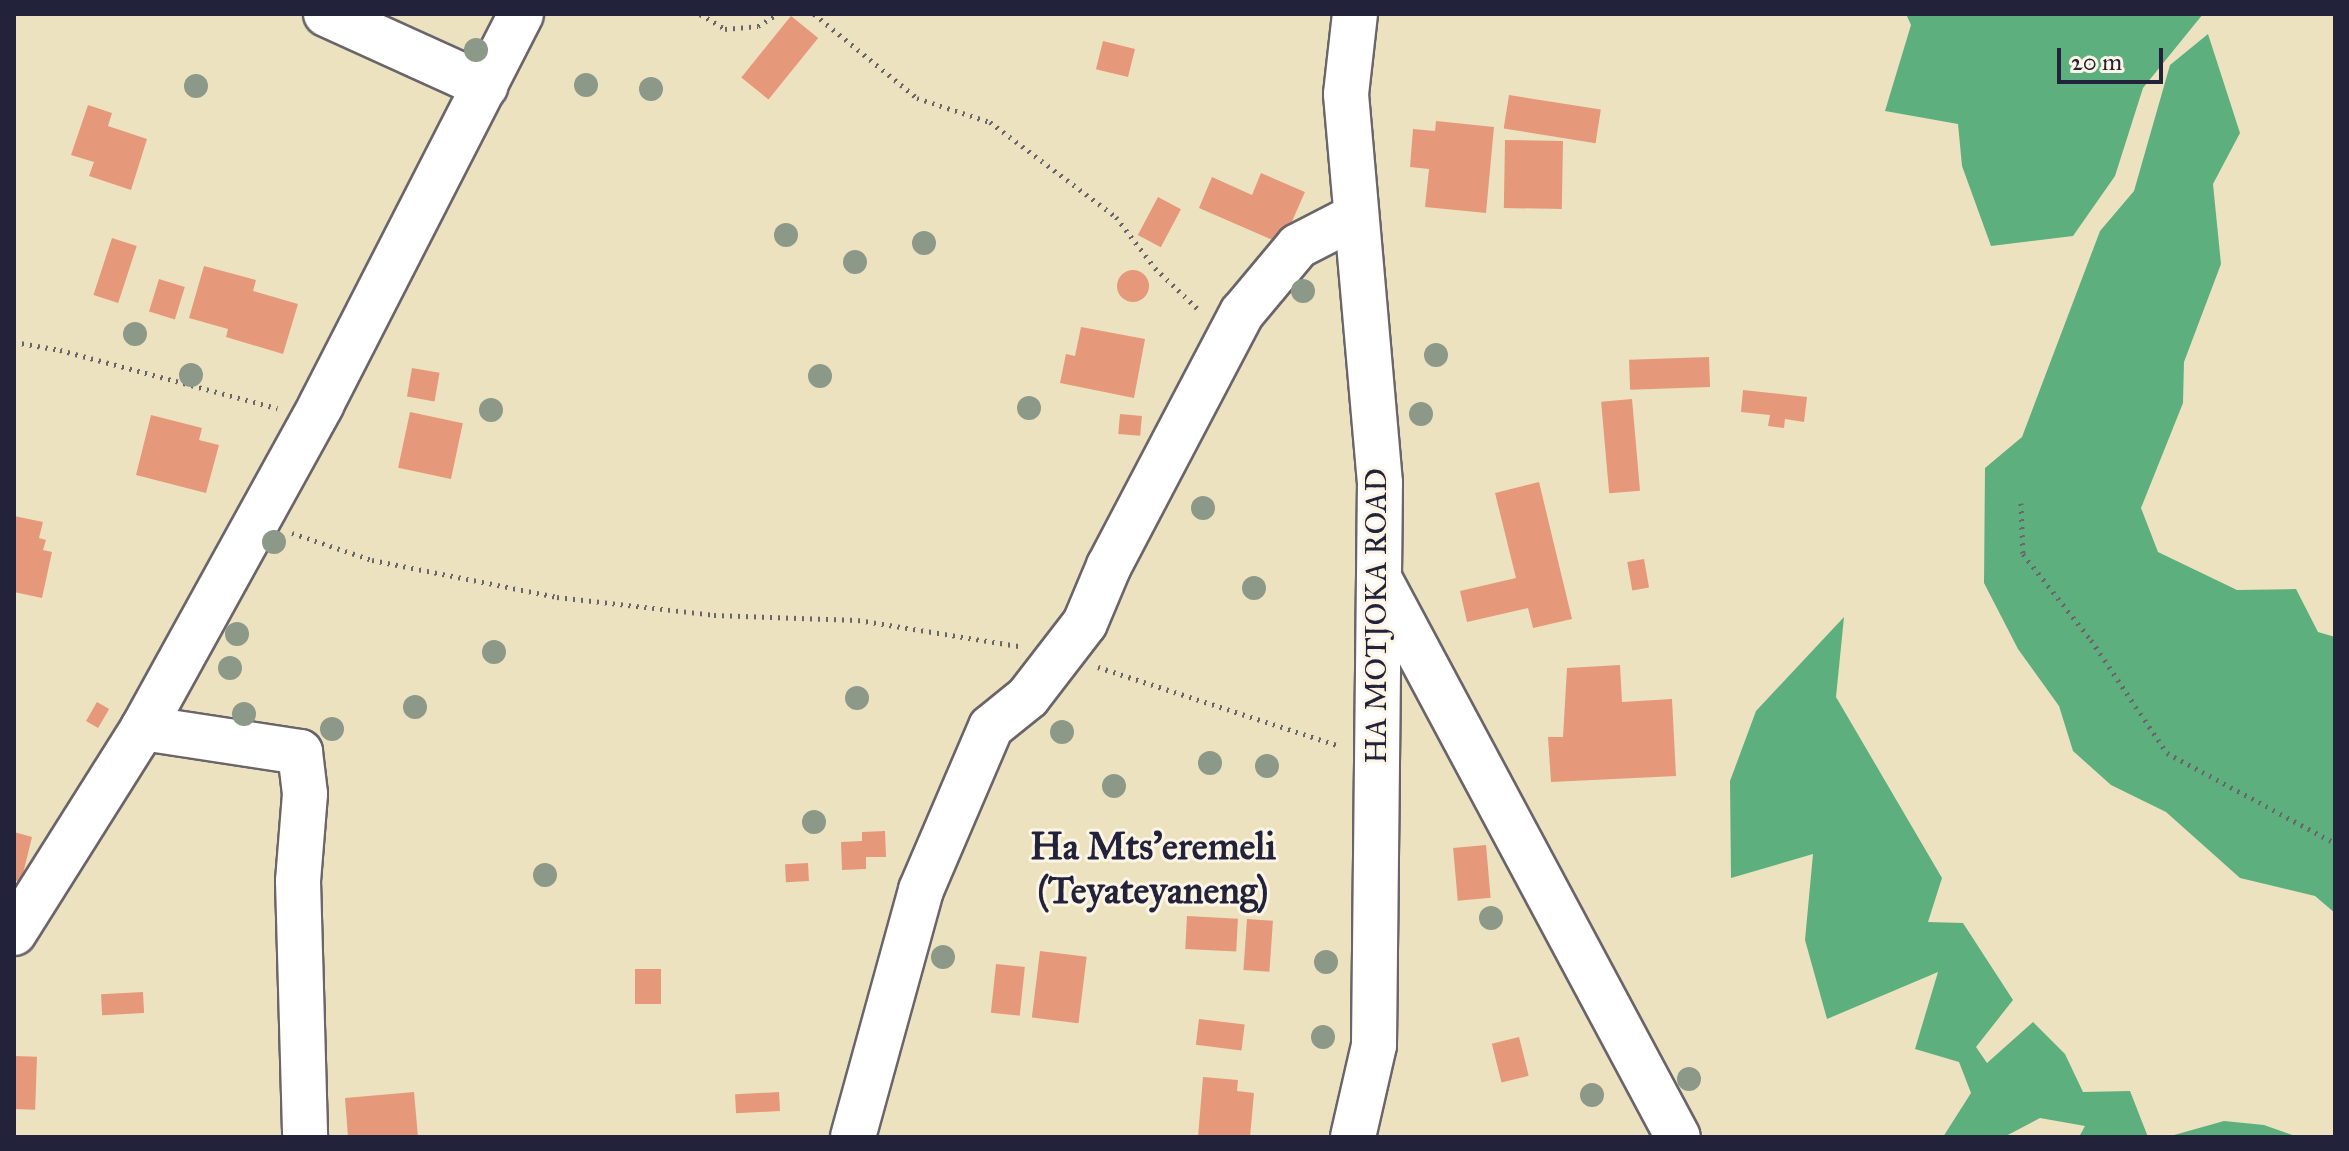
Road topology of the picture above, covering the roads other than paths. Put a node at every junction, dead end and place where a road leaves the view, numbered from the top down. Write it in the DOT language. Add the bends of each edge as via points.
graph roads {
  1 [pos="326,14"];
  2 [pos="521,14"];
  3 [pos="1355,14"];
  4 [pos="485,86"];
  5 [pos="1356,216"];
  6 [pos="1378,573"];
  7 [pos="143,728"];
  8 [pos="14,933"];
  9 [pos="305,1137"];
  10 [pos="853,1137"];
  11 [pos="1353,1137"];
  12 [pos="1678,1137"];
  1 -- 4 [label="street"];
  2 -- 4 [label="street"];
  3 -- 5 [label="street, HA MOTJOKA ROAD" via="1346,94"];
  4 -- 7 [label="street" via="314,418"];
  5 -- 6 [label="street, HA MOTJOKA ROAD" via="1380,483"];
  5 -- 10 [label="street" via="1298,246 1242,313 1109,566 1085,623 1028,697 991,727 933,863"];
  6 -- 11 [label="street, HA MOTJOKA ROAD" via="1374,1045"];
  6 -- 12 [label="street" via="1384,593"];
  7 -- 8 [label="street"];
  7 -- 9 [label="street" via="300,752 305,794 298,881"];
}
